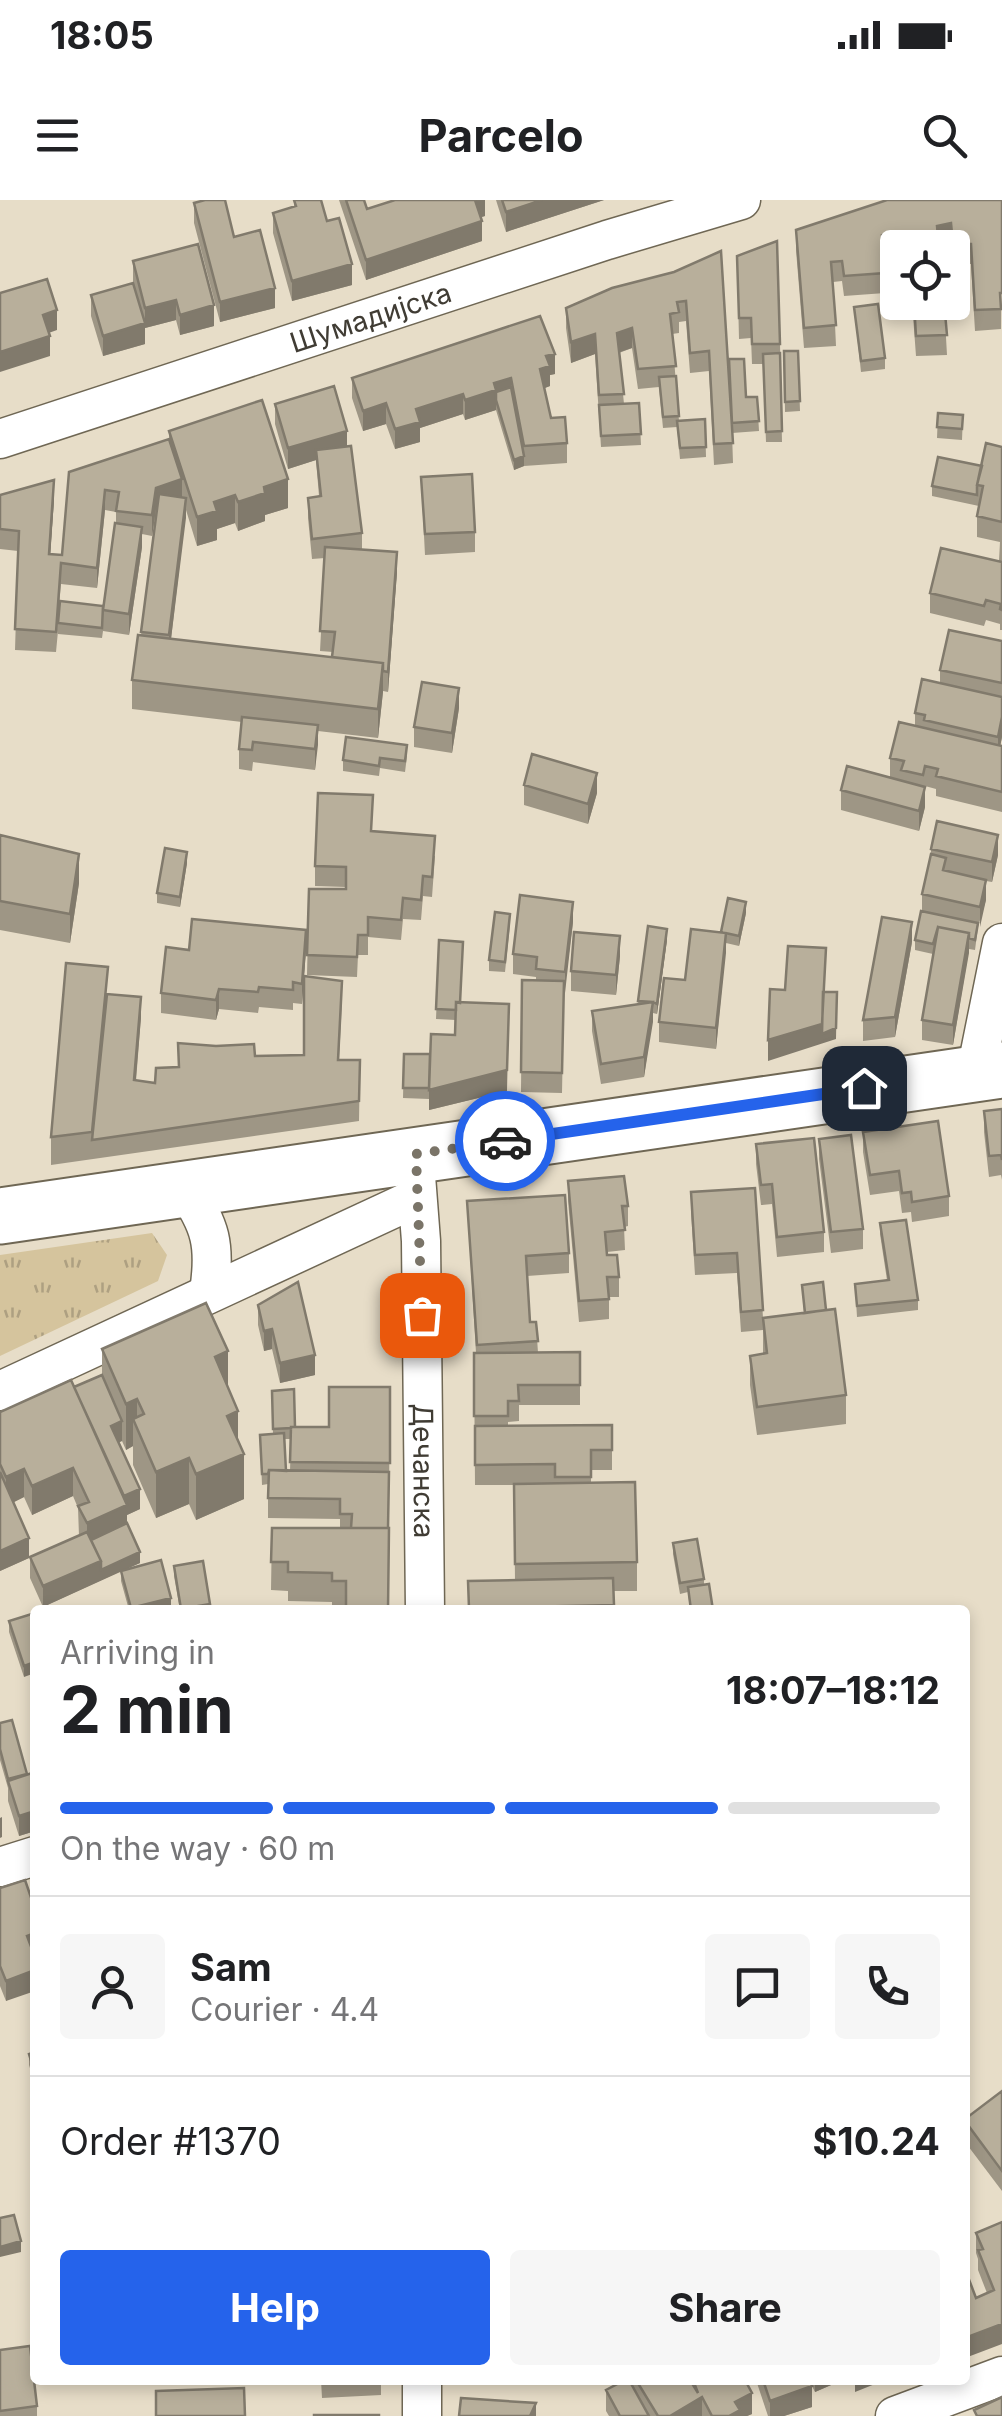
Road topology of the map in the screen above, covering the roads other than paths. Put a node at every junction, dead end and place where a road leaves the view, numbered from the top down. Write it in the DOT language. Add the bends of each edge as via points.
graph roads {
  1 [pos="741,200"];
  2 [pos="0,439"];
  3 [pos="1002,942"];
  4 [pos="989,1071"];
  5 [pos="416,1176"];
  6 [pos="184,1187"];
  7 [pos="0,1216"];
  8 [pos="209,1292"];
  9 [pos="0,1391"];
  10 [pos="424,1605"];
  11 [pos="30,1858"];
  12 [pos="0,1867"];
  13 [pos="1002,2376"];
  14 [pos="422,2385"];
  15 [pos="422,2416"];
  16 [pos="895,2416"];
  1 -- 2 [label="street, Шумадијска"];
  3 -- 4 [label="street"];
  4 -- 5 [label="street"];
  5 -- 6 [label="street"];
  5 -- 8 [label="street"];
  5 -- 10 [label="street, Дечанска"];
  6 -- 7 [label="street"];
  6 -- 8 [label="street" via="211,1235"];
  8 -- 9 [label="street"];
  11 -- 12 [label="street"];
  13 -- 16 [label="street"];
  14 -- 15 [label="street"];
}
